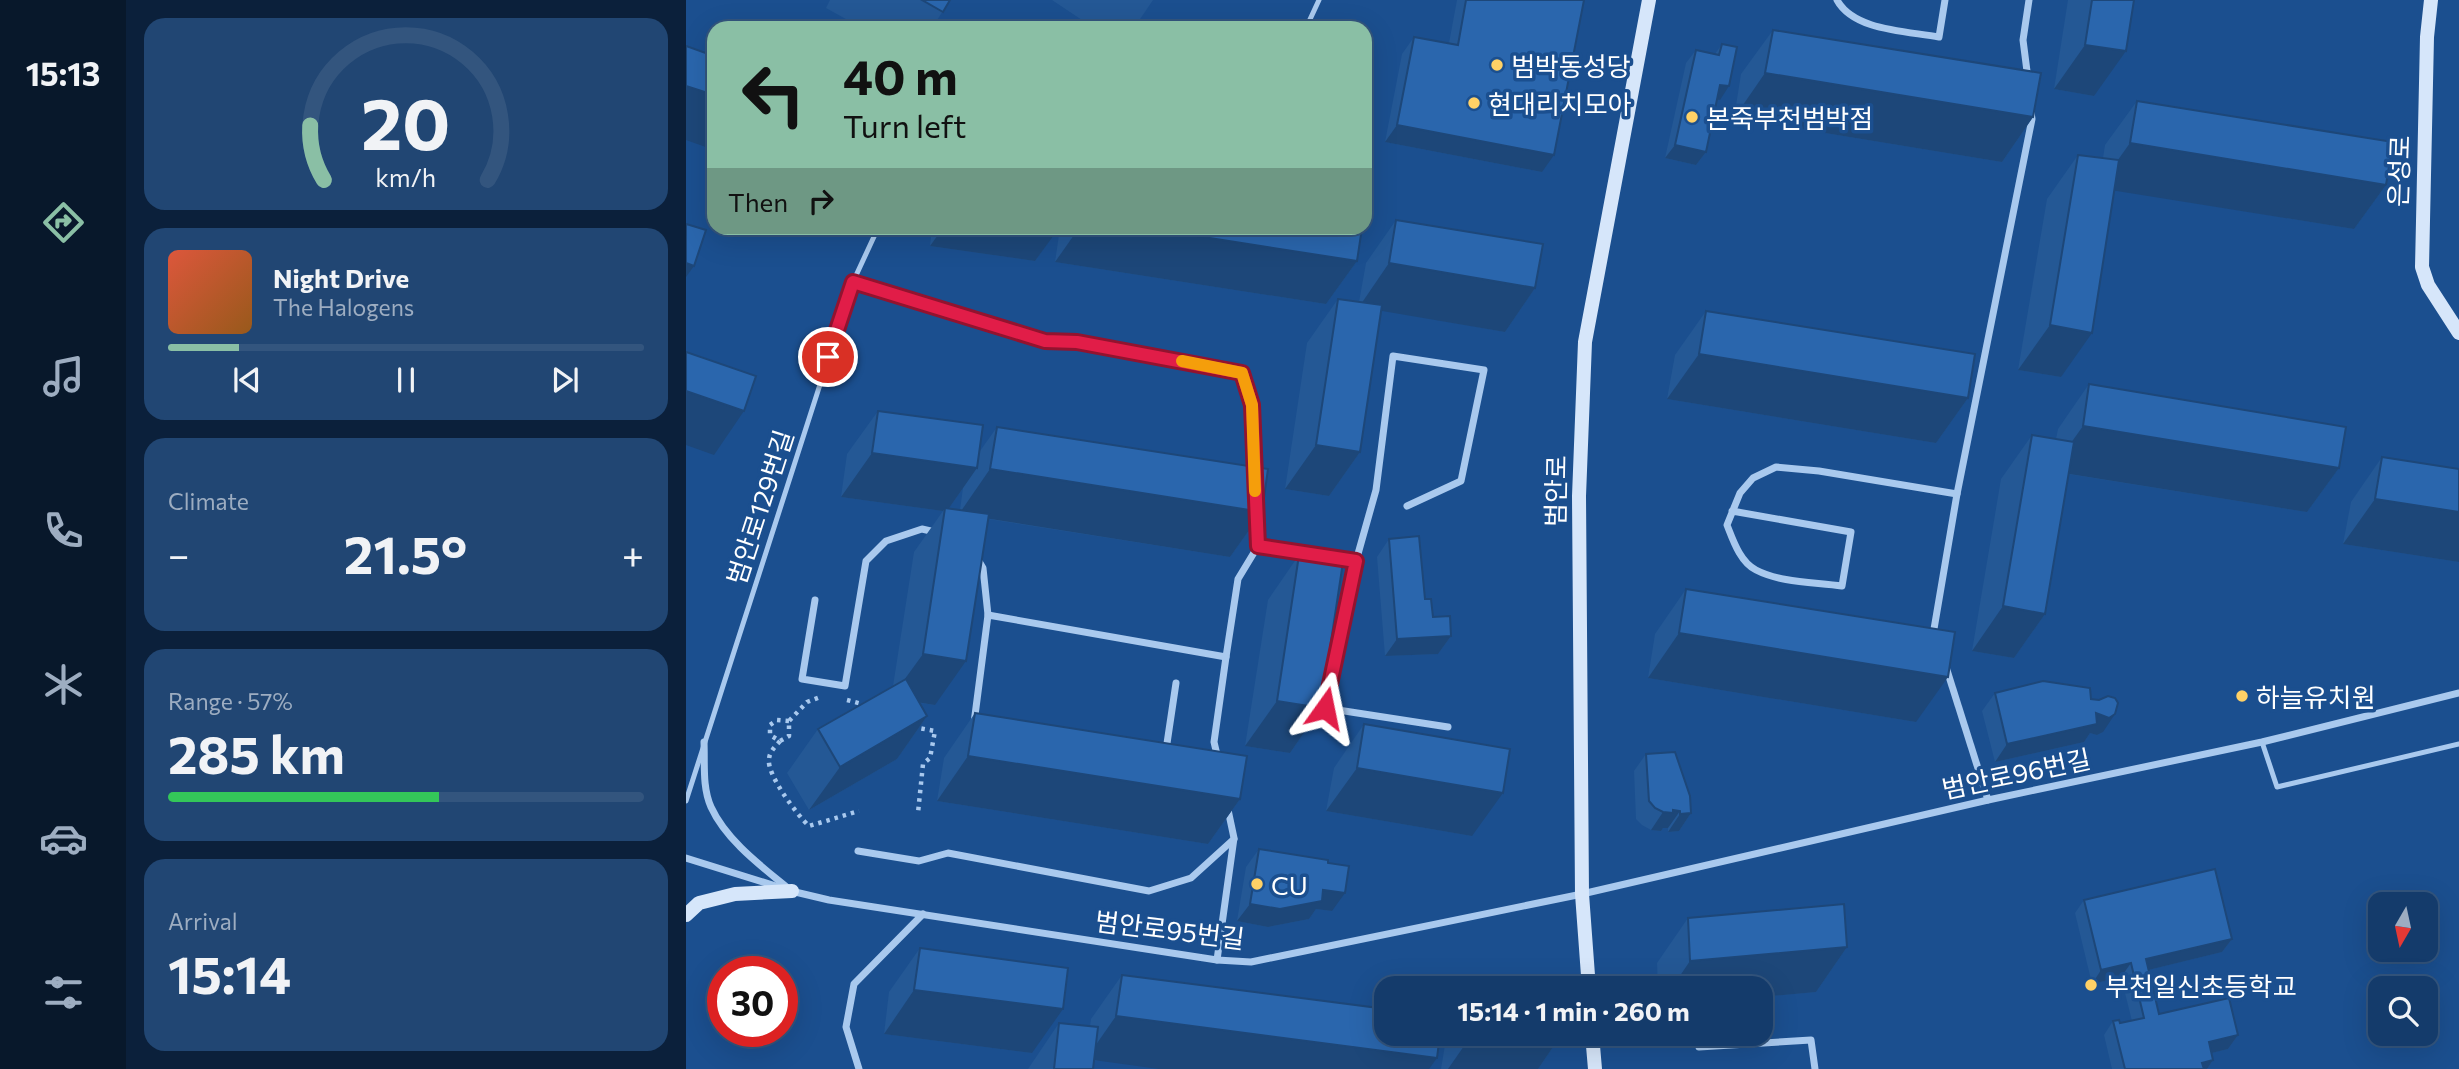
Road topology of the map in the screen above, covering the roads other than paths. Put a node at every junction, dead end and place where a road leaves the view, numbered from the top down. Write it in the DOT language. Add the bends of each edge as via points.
graph roads {
  1 [pos="1319,0"];
  2 [pos="1649,0"];
  3 [pos="1837,0"];
  4 [pos="1945,0"];
  5 [pos="2029,0"];
  6 [pos="2431,0"];
  7 [pos="1309,21"];
  8 [pos="2029,93"];
  9 [pos="2031,106"];
  10 [pos="875,235"];
  11 [pos="853,282"];
  12 [pos="2459,333"];
  13 [pos="1255,482"];
  14 [pos="1958,494"];
  15 [pos="1256,495"];
  16 [pos="1407,506"];
  17 [pos="1732,511"];
  18 [pos="944,534"];
  19 [pos="1258,546"];
  20 [pos="972,548"];
  21 [pos="1356,561"];
  22 [pos="815,600"];
  23 [pos="988,615"];
  24 [pos="1938,642"];
  25 [pos="1942,655"];
  26 [pos="1226,657"];
  27 [pos="1176,683"];
  28 [pos="2459,693"];
  29 [pos="988,725"];
  30 [pos="1448,727"];
  31 [pos="704,742"];
  32 [pos="2262,742"];
  33 [pos="2459,744"];
  34 [pos="1152,751"];
  35 [pos="1220,770"];
  36 [pos="1226,797"];
  37 [pos="1988,800"];
  38 [pos="686,801"];
  39 [pos="1234,838"];
  40 [pos="858,851"];
  41 [pos="686,858"];
  42 [pos="792,891"];
  43 [pos="1582,894"];
  44 [pos="923,914"];
  45 [pos="686,915"];
  46 [pos="1217,960"];
  47 [pos="1588,976"];
  48 [pos="1593,1046"];
  49 [pos="1699,1047"];
  50 [pos="859,1069"];
  51 [pos="1595,1069"];
  52 [pos="1815,1069"];
  1 -- 7 [label="lane"];
  2 -- 43 [label="street, 범안로" via="1585,342 1578,496"];
  3 -- 4 [label="street" via="1843,11 1871,24 1939,37"];
  5 -- 8 [label="street" via="2023,40"];
  6 -- 12 [label="street, 은성로" via="2422,267 2428,285"];
  9 -- 14 [label="street"];
  10 -- 11 [label="lane, 범안로129번길"];
  11 -- 13 [label="street" via="1045,341 1077,342 1242,373 1252,405"];
  11 -- 31 [label="lane, 범안로129번길"];
  14 -- 17 [label="street" via="1776,467 1753,478"];
  14 -- 24 [label="street" via="1934,629"];
  15 -- 19 [label="street"];
  16 -- 21 [label="street" via="1461,481 1484,370 1393,356 1376,490"];
  17 -- 17 [label="street" via="1727,525 1735,547 1754,569 1784,579 1842,586 1851,532"];
  18 -- 22 [label="street" via="922,529 886,541 866,561 845,686 802,679"];
  19 -- 21 [label="street"];
  19 -- 26 [label="street" via="1238,579"];
  20 -- 23 [label="street" via="983,568"];
  21 -- 30 [label="street" via="1325,708"];
  23 -- 26 [label="street"];
  23 -- 29 [label="street" via="974,723"];
  25 -- 37 [label="street"];
  26 -- 35 [label="street" via="1214,742"];
  27 -- 34 [label="street" via="1166,754"];
  28 -- 32 [label="street, 범안로96번길"];
  31 -- 38 [label="lane, 범안로129번길"];
  31 -- 42 [label="street, 범안로95번길" via="705,786 711,807 731,836"];
  32 -- 33 [label="lane" via="2277,787"];
  32 -- 37 [label="street, 범안로96번길"];
  36 -- 39 [label="street"];
  37 -- 43 [label="street, 범안로96번길"];
  39 -- 40 [label="street" via="1191,878 1149,891 948,853 919,861"];
  39 -- 46 [label="street"];
  41 -- 42 [label="street, 범안로95번길"];
  42 -- 44 [label="street, 범안로95번길"];
  42 -- 45 [label="street" via="735,894 699,904"];
  43 -- 46 [label="street, 범안로95번길" via="1251,962"];
  43 -- 47 [label="street, 범안로"];
  44 -- 46 [label="street, 범안로95번길"];
  44 -- 50 [label="street" via="855,984 846,1027"];
  48 -- 51 [label="street"];
  49 -- 52 [label="street" via="1811,1041"];
}
